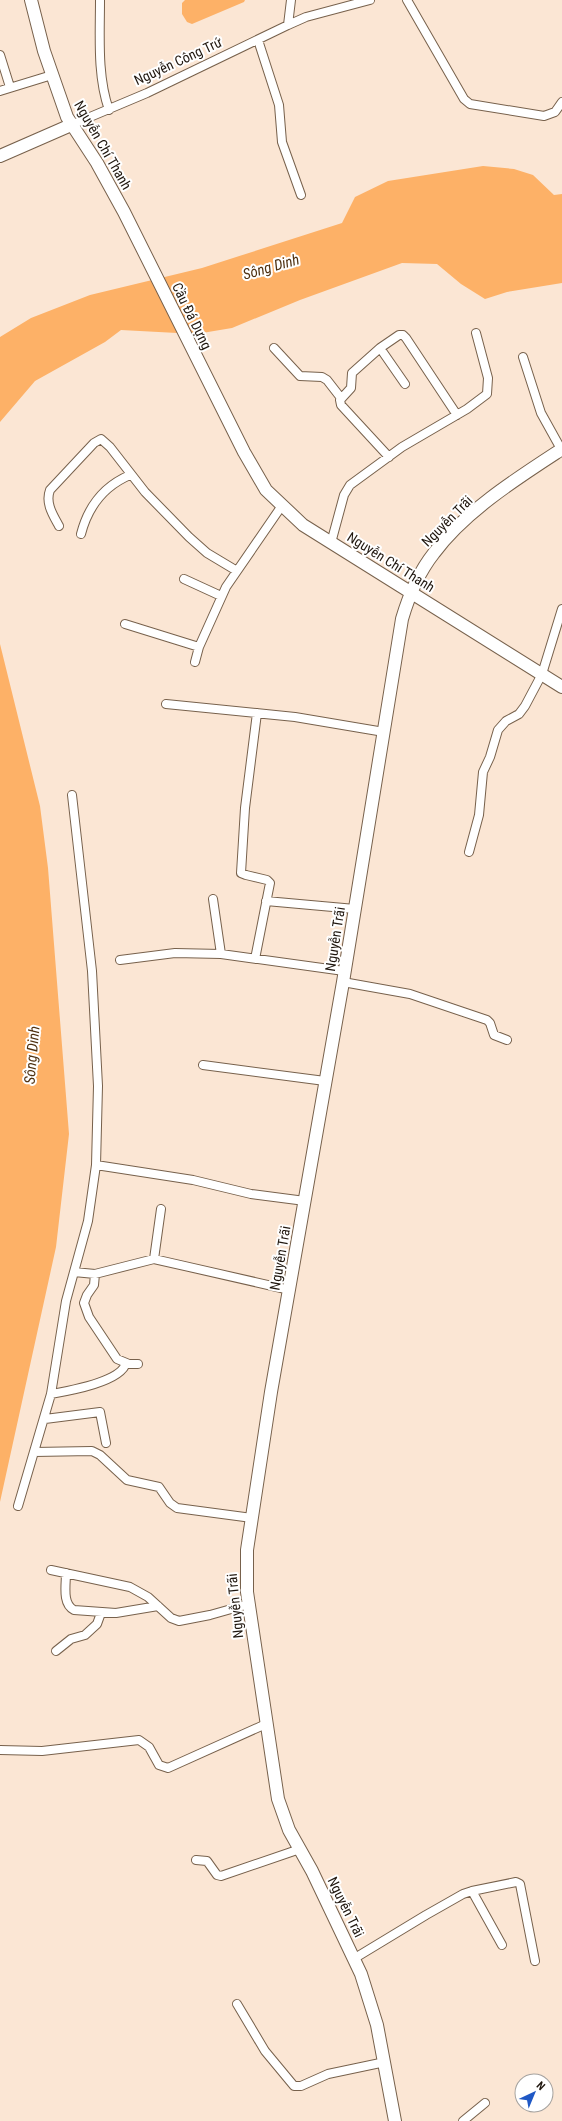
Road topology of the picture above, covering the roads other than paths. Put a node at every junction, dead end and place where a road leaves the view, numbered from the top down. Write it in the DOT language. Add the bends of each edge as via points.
graph roads {
  1 [pos="31,0"];
  2 [pos="100,0"];
  3 [pos="291,0"];
  4 [pos="370,0"];
  5 [pos="406,0"];
  6 [pos="288,25"];
  7 [pos="258,40"];
  8 [pos="0,55"];
  9 [pos="52,75"];
  10 [pos="10,87"];
  11 [pos="0,91"];
  12 [pos="562,102"];
  13 [pos="109,110"];
  14 [pos="71,125"];
  15 [pos="0,156"];
  16 [pos="301,195"];
  17 [pos="124,212"];
  18 [pos="476,333"];
  19 [pos="274,348"];
  20 [pos="380,348"];
  21 [pos="523,357"];
  22 [pos="404,384"];
  23 [pos="341,398"];
  24 [pos="457,415"];
  25 [pos="234,432"];
  26 [pos="561,449"];
  27 [pos="389,457"];
  28 [pos="130,475"];
  29 [pos="281,507"];
  30 [pos="59,526"];
  31 [pos="82,534"];
  32 [pos="331,543"];
  33 [pos="237,571"];
  34 [pos="184,579"];
  35 [pos="412,593"];
  36 [pos="221,596"];
  37 [pos="562,609"];
  38 [pos="125,624"];
  39 [pos="199,646"];
  40 [pos="195,662"];
  41 [pos="542,674"];
  42 [pos="562,687"];
  43 [pos="166,704"];
  44 [pos="257,713"];
  45 [pos="384,732"];
  46 [pos="72,795"];
  47 [pos="469,852"];
  48 [pos="213,899"];
  49 [pos="266,901"];
  50 [pos="355,909"];
  51 [pos="221,954"];
  52 [pos="255,959"];
  53 [pos="120,960"];
  54 [pos="344,976"];
  55 [pos="507,1040"];
  56 [pos="203,1065"];
  57 [pos="325,1081"];
  58 [pos="96,1165"];
  59 [pos="305,1201"];
  60 [pos="161,1209"];
  61 [pos="154,1258"];
  62 [pos="74,1272"];
  63 [pos="96,1274"];
  64 [pos="290,1290"];
  65 [pos="126,1363"];
  66 [pos="138,1364"];
  67 [pos="51,1394"];
  68 [pos="45,1419"];
  69 [pos="106,1443"];
  70 [pos="34,1452"];
  71 [pos="18,1506"];
  72 [pos="252,1518"];
  73 [pos="51,1570"];
  74 [pos="66,1574"];
  75 [pos="249,1604"];
  76 [pos="158,1606"];
  77 [pos="101,1613"];
  78 [pos="56,1651"];
  79 [pos="266,1724"];
  80 [pos="0,1750"];
  81 [pos="300,1849"];
  82 [pos="196,1860"];
  83 [pos="472,1891"];
  84 [pos="502,1945"];
  85 [pos="355,1958"];
  86 [pos="535,1961"];
  87 [pos="237,2004"];
  88 [pos="384,2062"];
  89 [pos="485,2103"];
  90 [pos="395,2121"];
  91 [pos="463,2121"];
  1 -- 9 [label="main road, Nguyễn Chí Thanh"];
  2 -- 13 [label="street" via="102,72"];
  3 -- 6 [label="street"];
  4 -- 6 [label="street, Nguyễn Công Trứ" via="306,17"];
  5 -- 12 [label="street" via="464,99 470,104 544,116 555,112"];
  6 -- 7 [label="street, Nguyễn Công Trứ"];
  7 -- 13 [label="street, Nguyễn Công Trứ"];
  7 -- 16 [label="street" via="279,104 282,142"];
  8 -- 10 [label="street"];
  9 -- 10 [label="street"];
  9 -- 14 [label="main road, Nguyễn Chí Thanh"];
  10 -- 11 [label="street"];
  13 -- 14 [label="street, Nguyễn Công Trứ"];
  14 -- 15 [label="main road, Nguyễn Công Trứ"];
  14 -- 17 [label="main road, Nguyễn Chí Thanh" via="100,162"];
  17 -- 25 [label="main road, Cầu Đá Dựng"];
  18 -- 24 [label="street" via="488,378 488,390 485,397"];
  19 -- 23 [label="street" via="300,376 327,380"];
  20 -- 22 [label="street"];
  20 -- 23 [label="street" via="352,373 351,388"];
  20 -- 24 [label="street" via="399,335 404,336"];
  21 -- 26 [label="street" via="542,413"];
  23 -- 27 [label="street" via="341,405"];
  24 -- 27 [label="street"];
  25 -- 29 [label="main road, Nguyễn Chí Thanh" via="260,482"];
  26 -- 35 [label="main road, Nguyễn Trãi" via="506,488 450,534 429,560"];
  27 -- 32 [label="street" via="355,481 347,490"];
  28 -- 30 [label="street" via="107,443 101,439 97,440 50,490 49,506"];
  28 -- 31 [label="street" via="114,482 105,490 87,516"];
  28 -- 33 [label="street" via="189,537 207,553"];
  29 -- 32 [label="main road, Nguyễn Chí Thanh"];
  29 -- 33 [label="street"];
  32 -- 35 [label="main road, Nguyễn Chí Thanh"];
  33 -- 36 [label="street"];
  34 -- 36 [label="street"];
  35 -- 41 [label="main road, Nguyễn Chí Thanh"];
  35 -- 45 [label="main road, Nguyễn Trãi" via="402,619"];
  36 -- 39 [label="street"];
  37 -- 41 [label="street"];
  38 -- 39 [label="street"];
  39 -- 40 [label="street"];
  41 -- 42 [label="main road, Nguyễn Chí Thanh"];
  41 -- 47 [label="street" via="519,714 506,721 498,730 483,772 479,815"];
  43 -- 44 [label="street"];
  44 -- 45 [label="street"];
  44 -- 49 [label="street" via="241,872 270,883"];
  45 -- 50 [label="main road, Nguyễn Trãi"];
  46 -- 58 [label="street" via="92,971 98,1086"];
  48 -- 51 [label="street"];
  49 -- 50 [label="street"];
  49 -- 52 [label="street"];
  50 -- 54 [label="main road, Nguyễn Trãi"];
  51 -- 52 [label="street"];
  51 -- 53 [label="street" via="175,953"];
  52 -- 54 [label="street"];
  54 -- 55 [label="street" via="410,994 487,1020 494,1035"];
  54 -- 57 [label="main road, Nguyễn Trãi"];
  56 -- 57 [label="street"];
  57 -- 59 [label="main road, Nguyễn Trãi"];
  58 -- 59 [label="street" via="193,1180 251,1194"];
  58 -- 62 [label="street" via="88,1221"];
  59 -- 64 [label="main road, Nguyễn Trãi"];
  60 -- 61 [label="street"];
  61 -- 63 [label="street"];
  61 -- 64 [label="street"];
  62 -- 63 [label="street"];
  62 -- 67 [label="street" via="66,1301"];
  63 -- 65 [label="street" via="94,1285 85,1300 85,1309 115,1356"];
  64 -- 72 [label="main road, Nguyễn Trãi"];
  65 -- 66 [label="street"];
  65 -- 67 [label="street" via="120,1372 96,1384"];
  67 -- 68 [label="street"];
  68 -- 69 [label="street" via="100,1412"];
  68 -- 70 [label="street"];
  70 -- 71 [label="street"];
  70 -- 72 [label="street" via="92,1451 100,1455 127,1480 159,1487 170,1503 177,1508"];
  72 -- 75 [label="main road, Nguyễn Trãi" via="246,1564"];
  73 -- 74 [label="street"];
  74 -- 76 [label="street" via="130,1587"];
  74 -- 77 [label="street" via="66,1601 69,1607"];
  75 -- 76 [label="street" via="184,1621 171,1618"];
  75 -- 79 [label="main road, Nguyễn Trãi"];
  76 -- 77 [label="street" via="116,1614"];
  77 -- 78 [label="street" via="97,1624 85,1635 71,1639"];
  79 -- 80 [label="street" via="168,1768 159,1765 149,1747 139,1740 42,1751"];
  79 -- 81 [label="main road, Nguyễn Trãi" via="278,1798 289,1830"];
  81 -- 82 [label="street" via="221,1876 217,1875 208,1861"];
  81 -- 85 [label="main road, Nguyễn Trãi"];
  83 -- 84 [label="street"];
  83 -- 85 [label="street" via="426,1915"];
  83 -- 86 [label="street" via="516,1882 520,1884"];
  85 -- 88 [label="main road, Nguyễn Trãi" via="372,2003"];
  87 -- 88 [label="street" via="265,2051 294,2086 301,2086 328,2074"];
  88 -- 90 [label="main road, Nguyễn Trãi"];
  89 -- 91 [label="street"];
}
